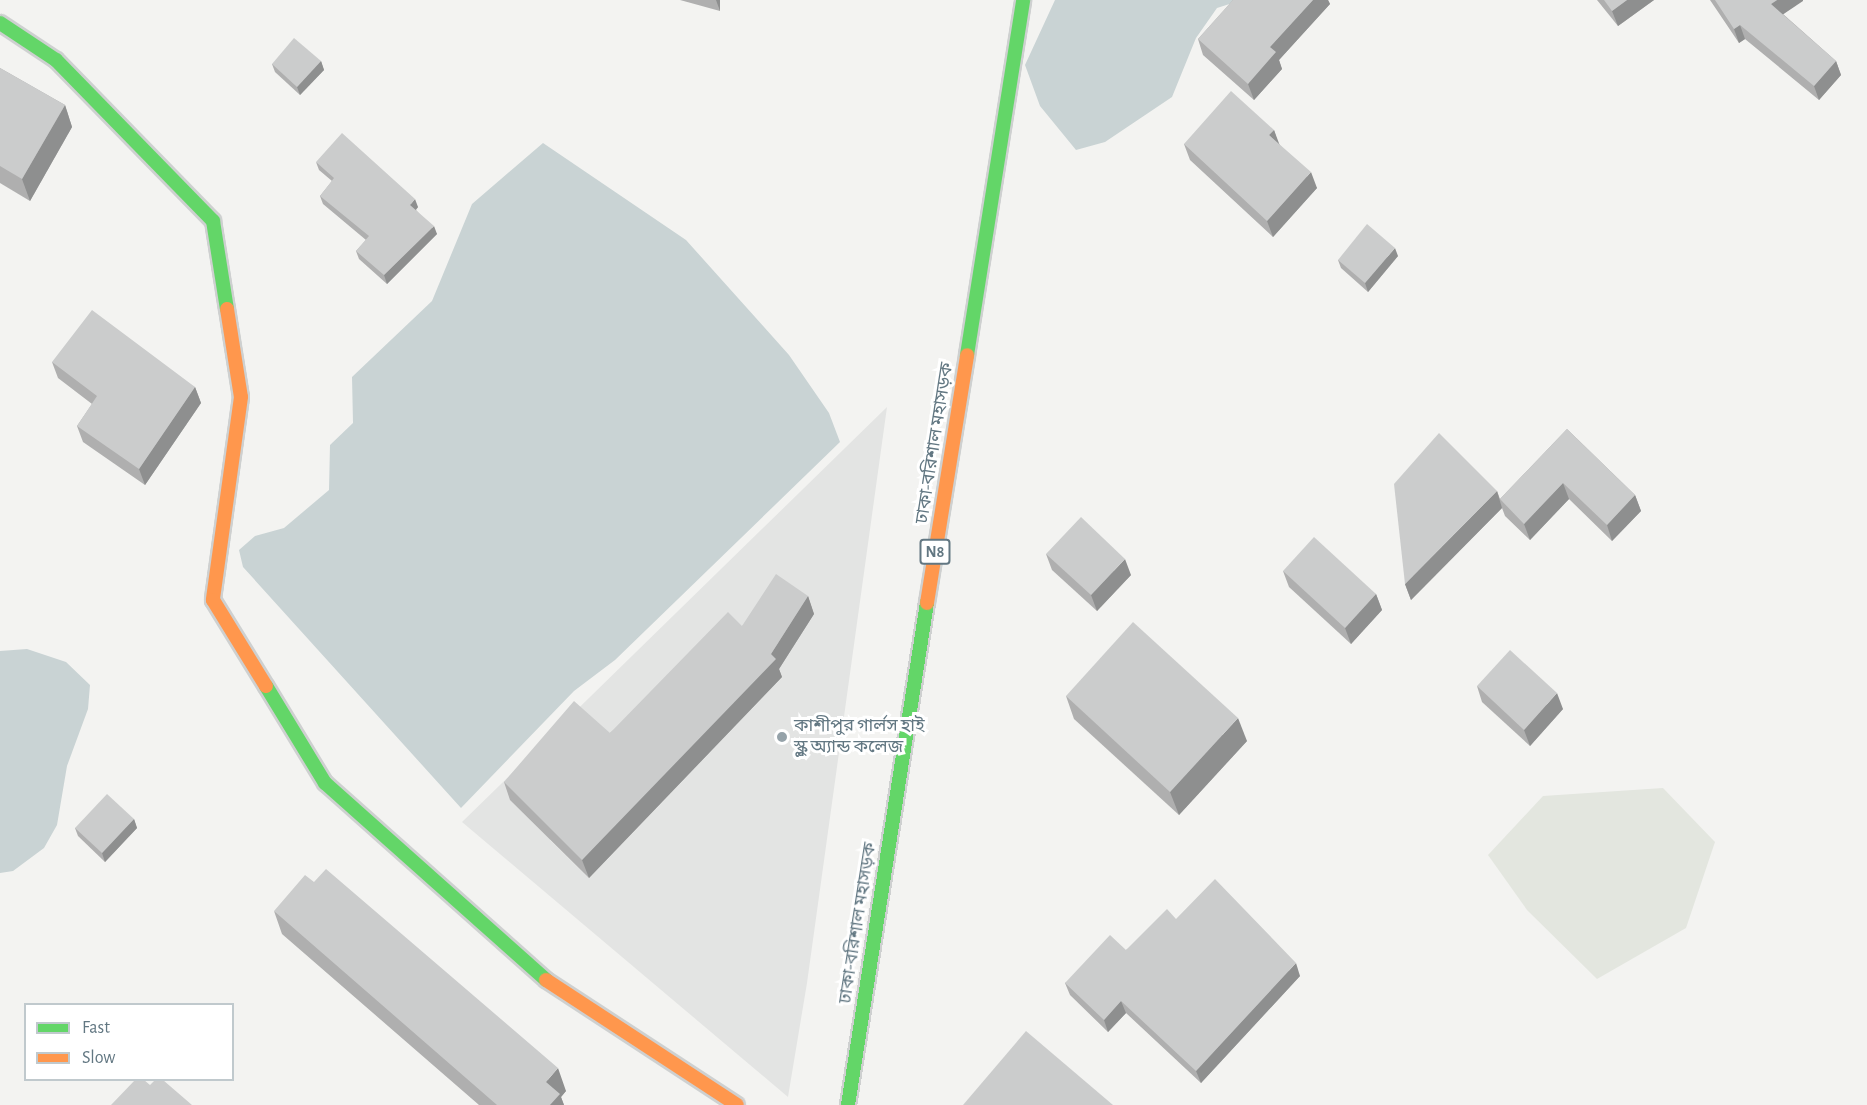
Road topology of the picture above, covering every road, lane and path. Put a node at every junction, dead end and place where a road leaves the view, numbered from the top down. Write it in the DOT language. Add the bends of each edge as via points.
graph roads {
  1 [pos="1023,0"];
  2 [pos="0,23"];
  3 [pos="737,1105"];
  4 [pos="848,1105"];
  1 -- 4 [label="main road, ঢাকা-বরিশাল মহাসড়ক / N8"];
  2 -- 3 [label="main road" via="56,60 213,221 241,397 213,600 325,783 564,996"];
}
